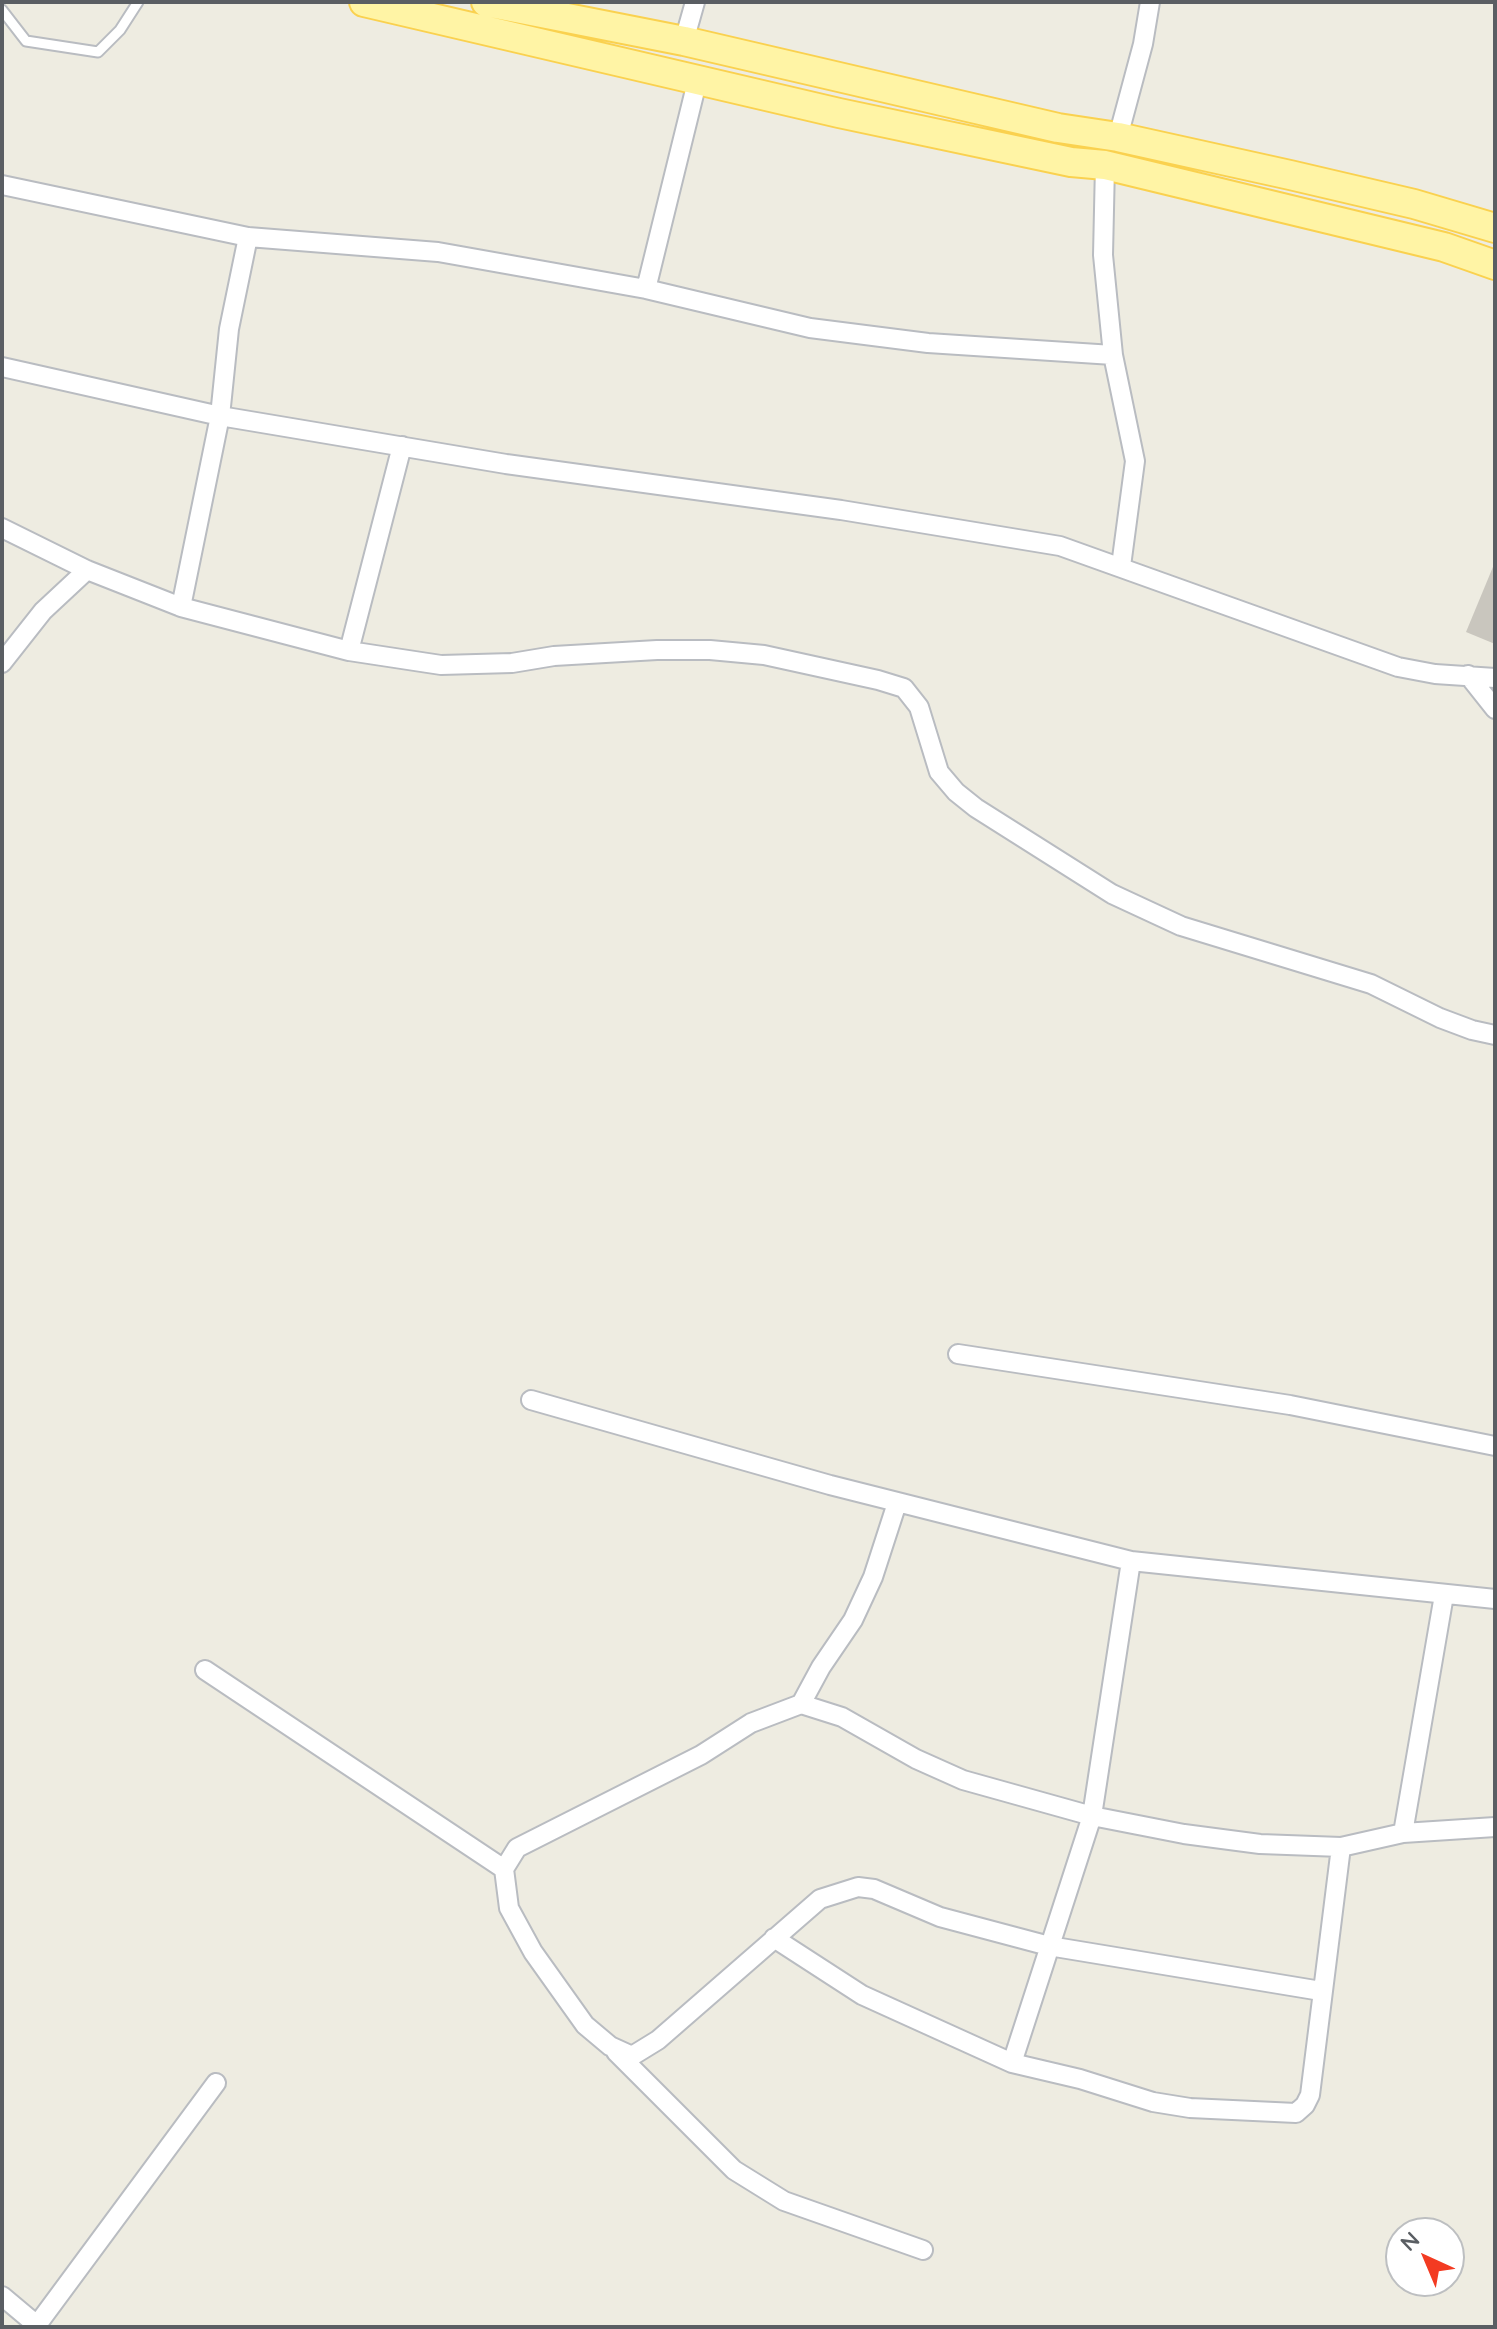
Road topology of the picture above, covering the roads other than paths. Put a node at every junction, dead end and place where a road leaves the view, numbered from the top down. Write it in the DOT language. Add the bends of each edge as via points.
graph roads {
  1 [pos="138,2"];
  2 [pos="364,2"];
  3 [pos="486,2"];
  4 [pos="695,2"];
  5 [pos="1150,2"];
  6 [pos="2,10"];
  7 [pos="684,41"];
  8 [pos="841,79"];
  9 [pos="697,82"];
  10 [pos="839,113"];
  11 [pos="1118,137"];
  12 [pos="1105,165"];
  13 [pos="2,185"];
  14 [pos="1495,228"];
  15 [pos="248,237"];
  16 [pos="1495,265"];
  17 [pos="646,289"];
  18 [pos="1113,355"];
  19 [pos="2,367"];
  20 [pos="220,416"];
  21 [pos="402,446"];
  22 [pos="2,528"];
  23 [pos="1121,566"];
  24 [pos="87,570"];
  25 [pos="181,607"];
  26 [pos="349,651"];
  27 [pos="2,663"];
  28 [pos="1468,675"];
  29 [pos="1495,678"];
  30 [pos="1495,709"];
  31 [pos="1495,1035"];
  32 [pos="958,1354"];
  33 [pos="531,1400"];
  34 [pos="1495,1446"];
  35 [pos="897,1503"];
  36 [pos="1131,1561"];
  37 [pos="1444,1595"];
  38 [pos="1495,1599"];
  39 [pos="205,1670"];
  40 [pos="801,1704"];
  41 [pos="1092,1816"];
  42 [pos="1495,1827"];
  43 [pos="1403,1833"];
  44 [pos="1341,1847"];
  45 [pos="504,1869"];
  46 [pos="774,1938"];
  47 [pos="1049,1946"];
  48 [pos="1321,1991"];
  49 [pos="610,2046"];
  50 [pos="1012,2063"];
  51 [pos="216,2083"];
  52 [pos="923,2250"];
  53 [pos="2,2296"];
  54 [pos="38,2326"];
  1 -- 6 [label="lane" via="98,52 26,41"];
  2 -- 9 [label="main road"];
  3 -- 7 [label="main road"];
  4 -- 7 [label="street"];
  5 -- 11 [label="street"];
  7 -- 8 [label="main road"];
  8 -- 10 [label="main road"];
  8 -- 11 [label="main road"];
  9 -- 10 [label="main road"];
  9 -- 17 [label="street"];
  10 -- 12 [label="main road"];
  11 -- 14 [label="main road" via="1414,204"];
  12 -- 16 [label="main road" via="1444,247"];
  12 -- 18 [label="street" via="1103,255"];
  13 -- 15 [label="street"];
  15 -- 17 [label="street" via="438,252"];
  15 -- 20 [label="street" via="229,329"];
  17 -- 18 [label="street" via="810,328 928,343"];
  18 -- 23 [label="street" via="1135,461"];
  19 -- 20 [label="street"];
  20 -- 21 [label="street"];
  20 -- 25 [label="street"];
  21 -- 23 [label="street" via="1060,546"];
  21 -- 26 [label="street"];
  22 -- 24 [label="street"];
  23 -- 28 [label="street" via="1398,667"];
  24 -- 25 [label="street"];
  24 -- 27 [label="street" via="43,611"];
  25 -- 26 [label="street"];
  26 -- 31 [label="street" via="441,665 710,650 764,655 904,688 919,707 939,772 956,792 1112,894 1181,926 1371,984 1440,1018"];
  28 -- 29 [label="street"];
  28 -- 30 [label="street"];
  32 -- 34 [label="street" via="1290,1405"];
  33 -- 35 [label="street"];
  35 -- 36 [label="street"];
  35 -- 40 [label="street" via="858,1610"];
  36 -- 37 [label="street"];
  36 -- 41 [label="street"];
  37 -- 38 [label="street"];
  37 -- 43 [label="street"];
  39 -- 45 [label="street"];
  40 -- 41 [label="street" via="842,1717 963,1780"];
  40 -- 45 [label="street" via="751,1723 701,1755 517,1848"];
  41 -- 44 [label="street" via="1260,1844"];
  41 -- 47 [label="street"];
  42 -- 43 [label="street"];
  43 -- 44 [label="street"];
  44 -- 48 [label="street"];
  45 -- 49 [label="street" via="509,1908 533,1952 585,2025"];
  46 -- 47 [label="street" via="820,1899 858,1887 940,1917"];
  46 -- 49 [label="street" via="658,2040 632,2056"];
  46 -- 50 [label="street" via="862,1995"];
  47 -- 48 [label="street"];
  47 -- 50 [label="street"];
  48 -- 50 [label="street" via="1310,2095 1296,2113 1153,2102"];
  49 -- 52 [label="street" via="734,2170 784,2201"];
  51 -- 54 [label="street"];
  53 -- 54 [label="street"];
}
